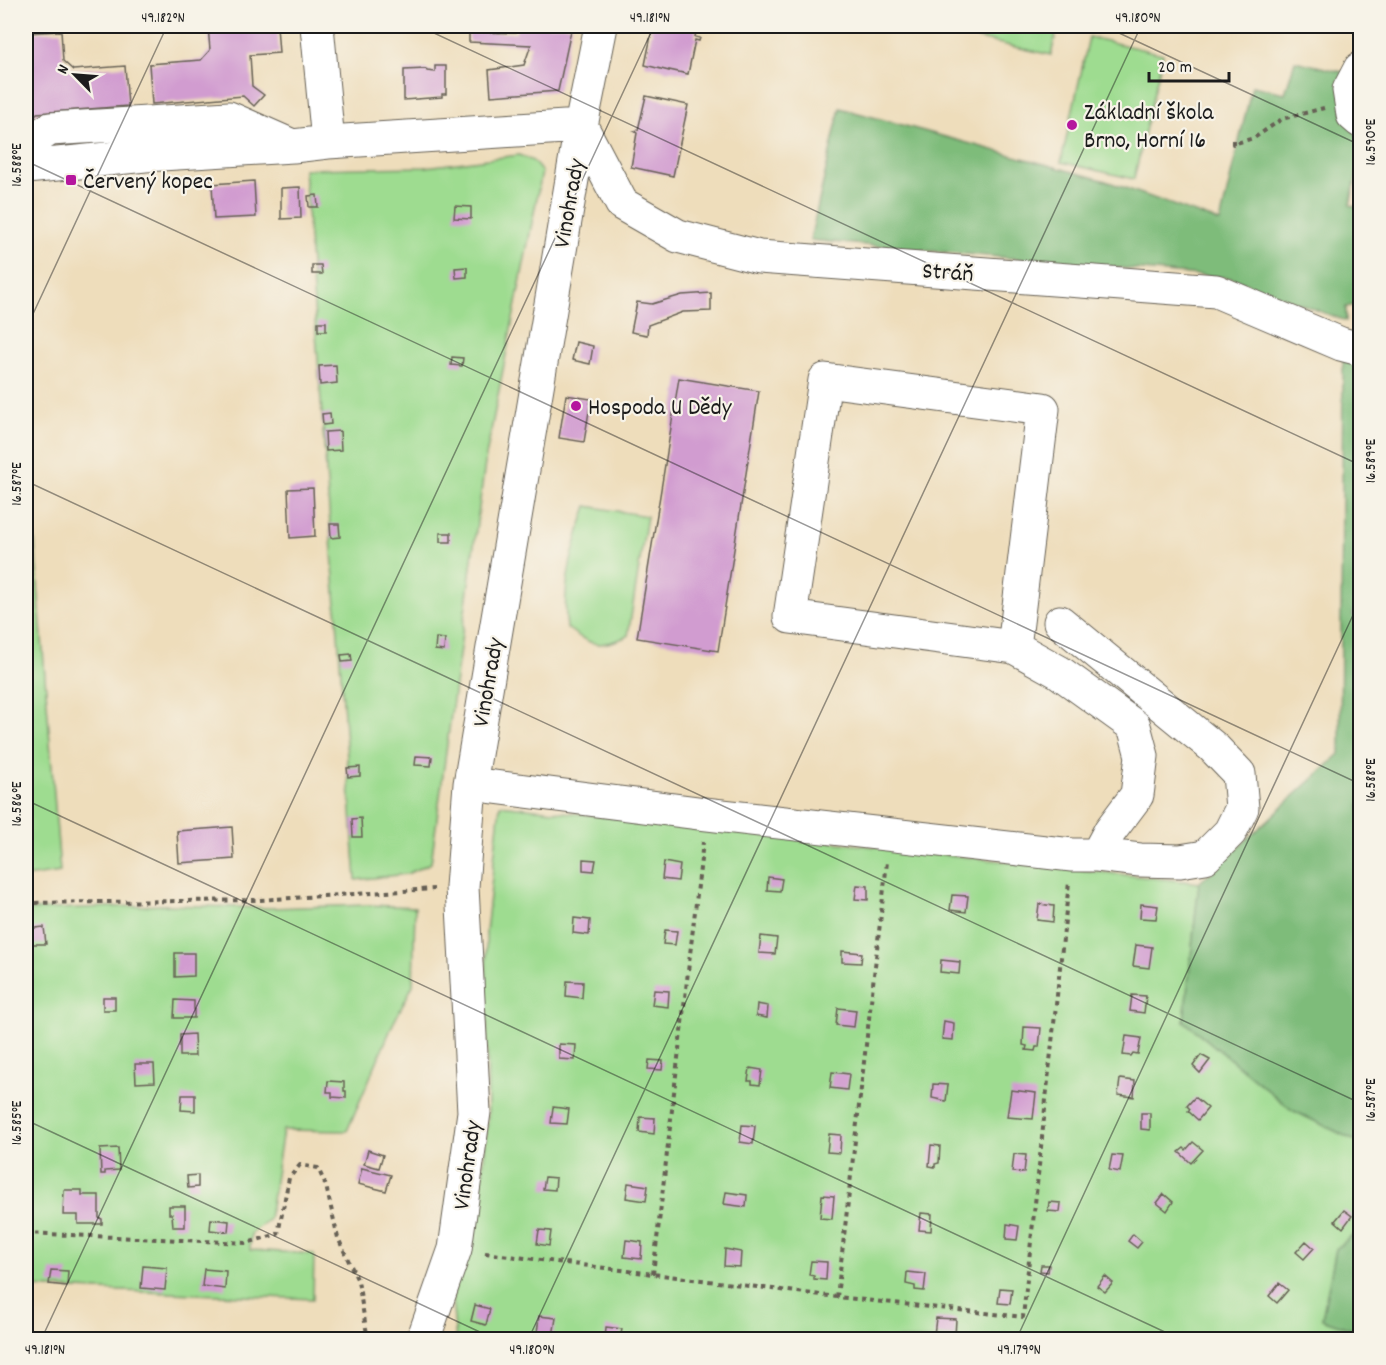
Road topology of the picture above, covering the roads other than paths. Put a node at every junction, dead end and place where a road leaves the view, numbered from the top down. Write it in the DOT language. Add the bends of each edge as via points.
graph roads {
  1 [pos="317,26"];
  2 [pos="601,26"];
  3 [pos="1360,69"];
  4 [pos="1356,112"];
  5 [pos="581,126"];
  6 [pos="327,142"];
  7 [pos="26,144"];
  8 [pos="293,146"];
  9 [pos="26,167"];
  10 [pos="1360,349"];
  11 [pos="1060,622"];
  12 [pos="1014,647"];
  13 [pos="470,784"];
  14 [pos="1084,855"];
  15 [pos="423,1340"];
  1 -- 6 [label="street"];
  2 -- 5 [label="street, Vinohrady"];
  3 -- 4 [label="street" via="1349,90"];
  5 -- 6 [label="street"];
  5 -- 10 [label="street, Stráň" via="622,204 678,236 759,257 1216,291"];
  5 -- 13 [label="street, Vinohrady"];
  6 -- 8 [label="street"];
  7 -- 8 [label="street" via="50,129 229,118"];
  8 -- 9 [label="street"];
  11 -- 14 [label="street" via="1199,735 1239,774 1242,808 1230,832 1204,857 1170,861"];
  12 -- 12 [label="street" via="790,617 825,380 1043,409"];
  12 -- 14 [label="street" via="1059,672 1134,726 1142,756 1137,795 1110,831"];
  13 -- 14 [label="street"];
  13 -- 15 [label="street, Vinohrady" via="462,887 474,1112 455,1249"];
}
